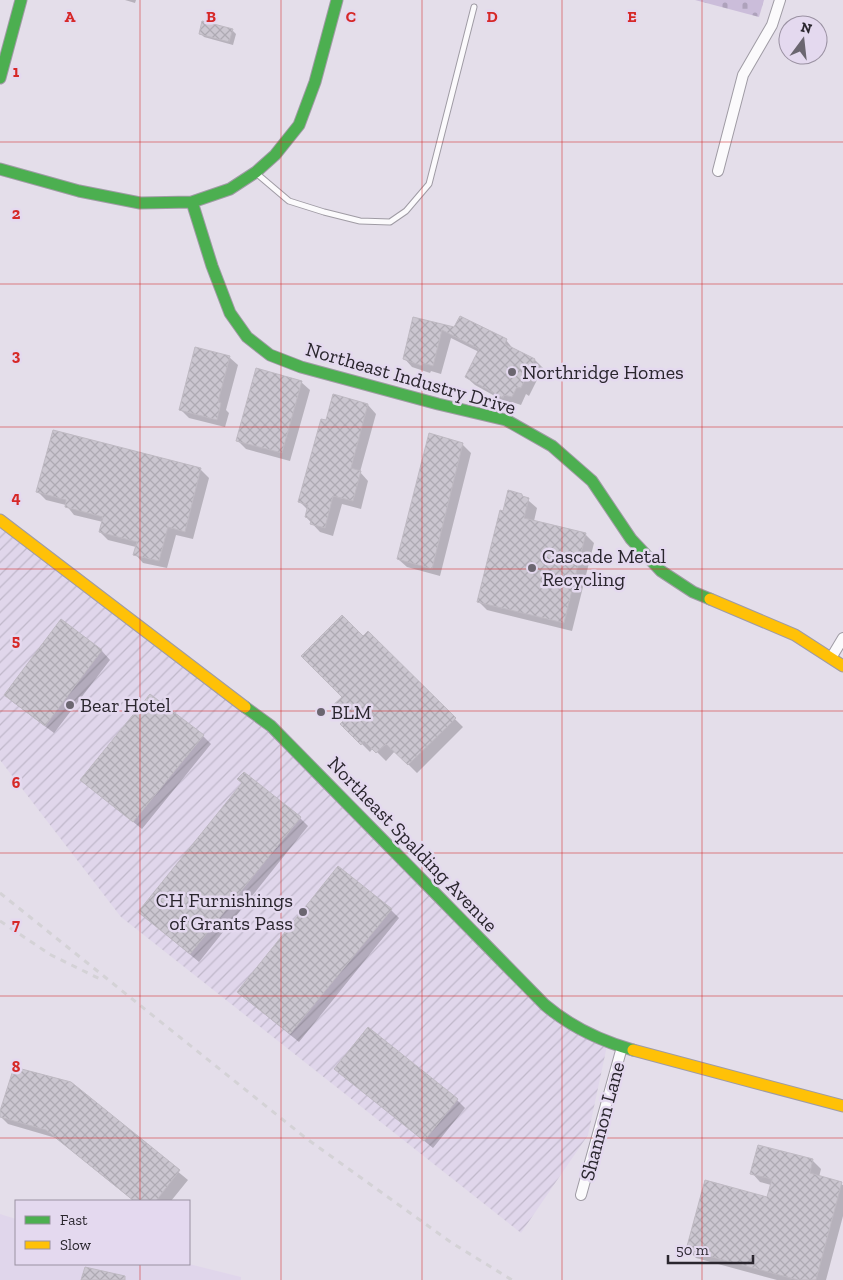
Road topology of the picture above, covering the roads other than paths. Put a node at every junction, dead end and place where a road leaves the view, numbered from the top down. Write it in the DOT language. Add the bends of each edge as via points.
graph roads {
  1 [pos="21,0"];
  2 [pos="337,0"];
  3 [pos="780,0"];
  4 [pos="474,7"];
  5 [pos="0,78"];
  6 [pos="0,169"];
  7 [pos="718,171"];
  8 [pos="256,172"];
  9 [pos="192,202"];
  10 [pos="0,520"];
  11 [pos="843,638"];
  12 [pos="831,658"];
  13 [pos="843,666"];
  14 [pos="622,1047"];
  15 [pos="843,1106"];
  16 [pos="581,1195"];
  1 -- 5 [label="street"];
  2 -- 8 [label="street" via="315,82 299,125 275,155"];
  3 -- 7 [label="street" via="772,25 743,75"];
  4 -- 8 [label="lane" via="429,184 406,211 390,222 360,221 324,212 289,201"];
  6 -- 9 [label="street" via="79,191 140,203"];
  8 -- 9 [label="street" via="230,189"];
  9 -- 12 [label="street, Northeast Industry Drive" via="230,313 247,337 270,355 301,368 506,420 552,446 592,481 632,539 661,571 692,592 794,636"];
  10 -- 14 [label="street, Northeast Spalding Avenue" via="271,726 544,1005 569,1023"];
  11 -- 12 [label="street"];
  12 -- 13 [label="street, Northeast Industry Drive"];
  14 -- 15 [label="street, Northeast Spalding Avenue"];
  14 -- 16 [label="street, Shannon Lane"];
}
